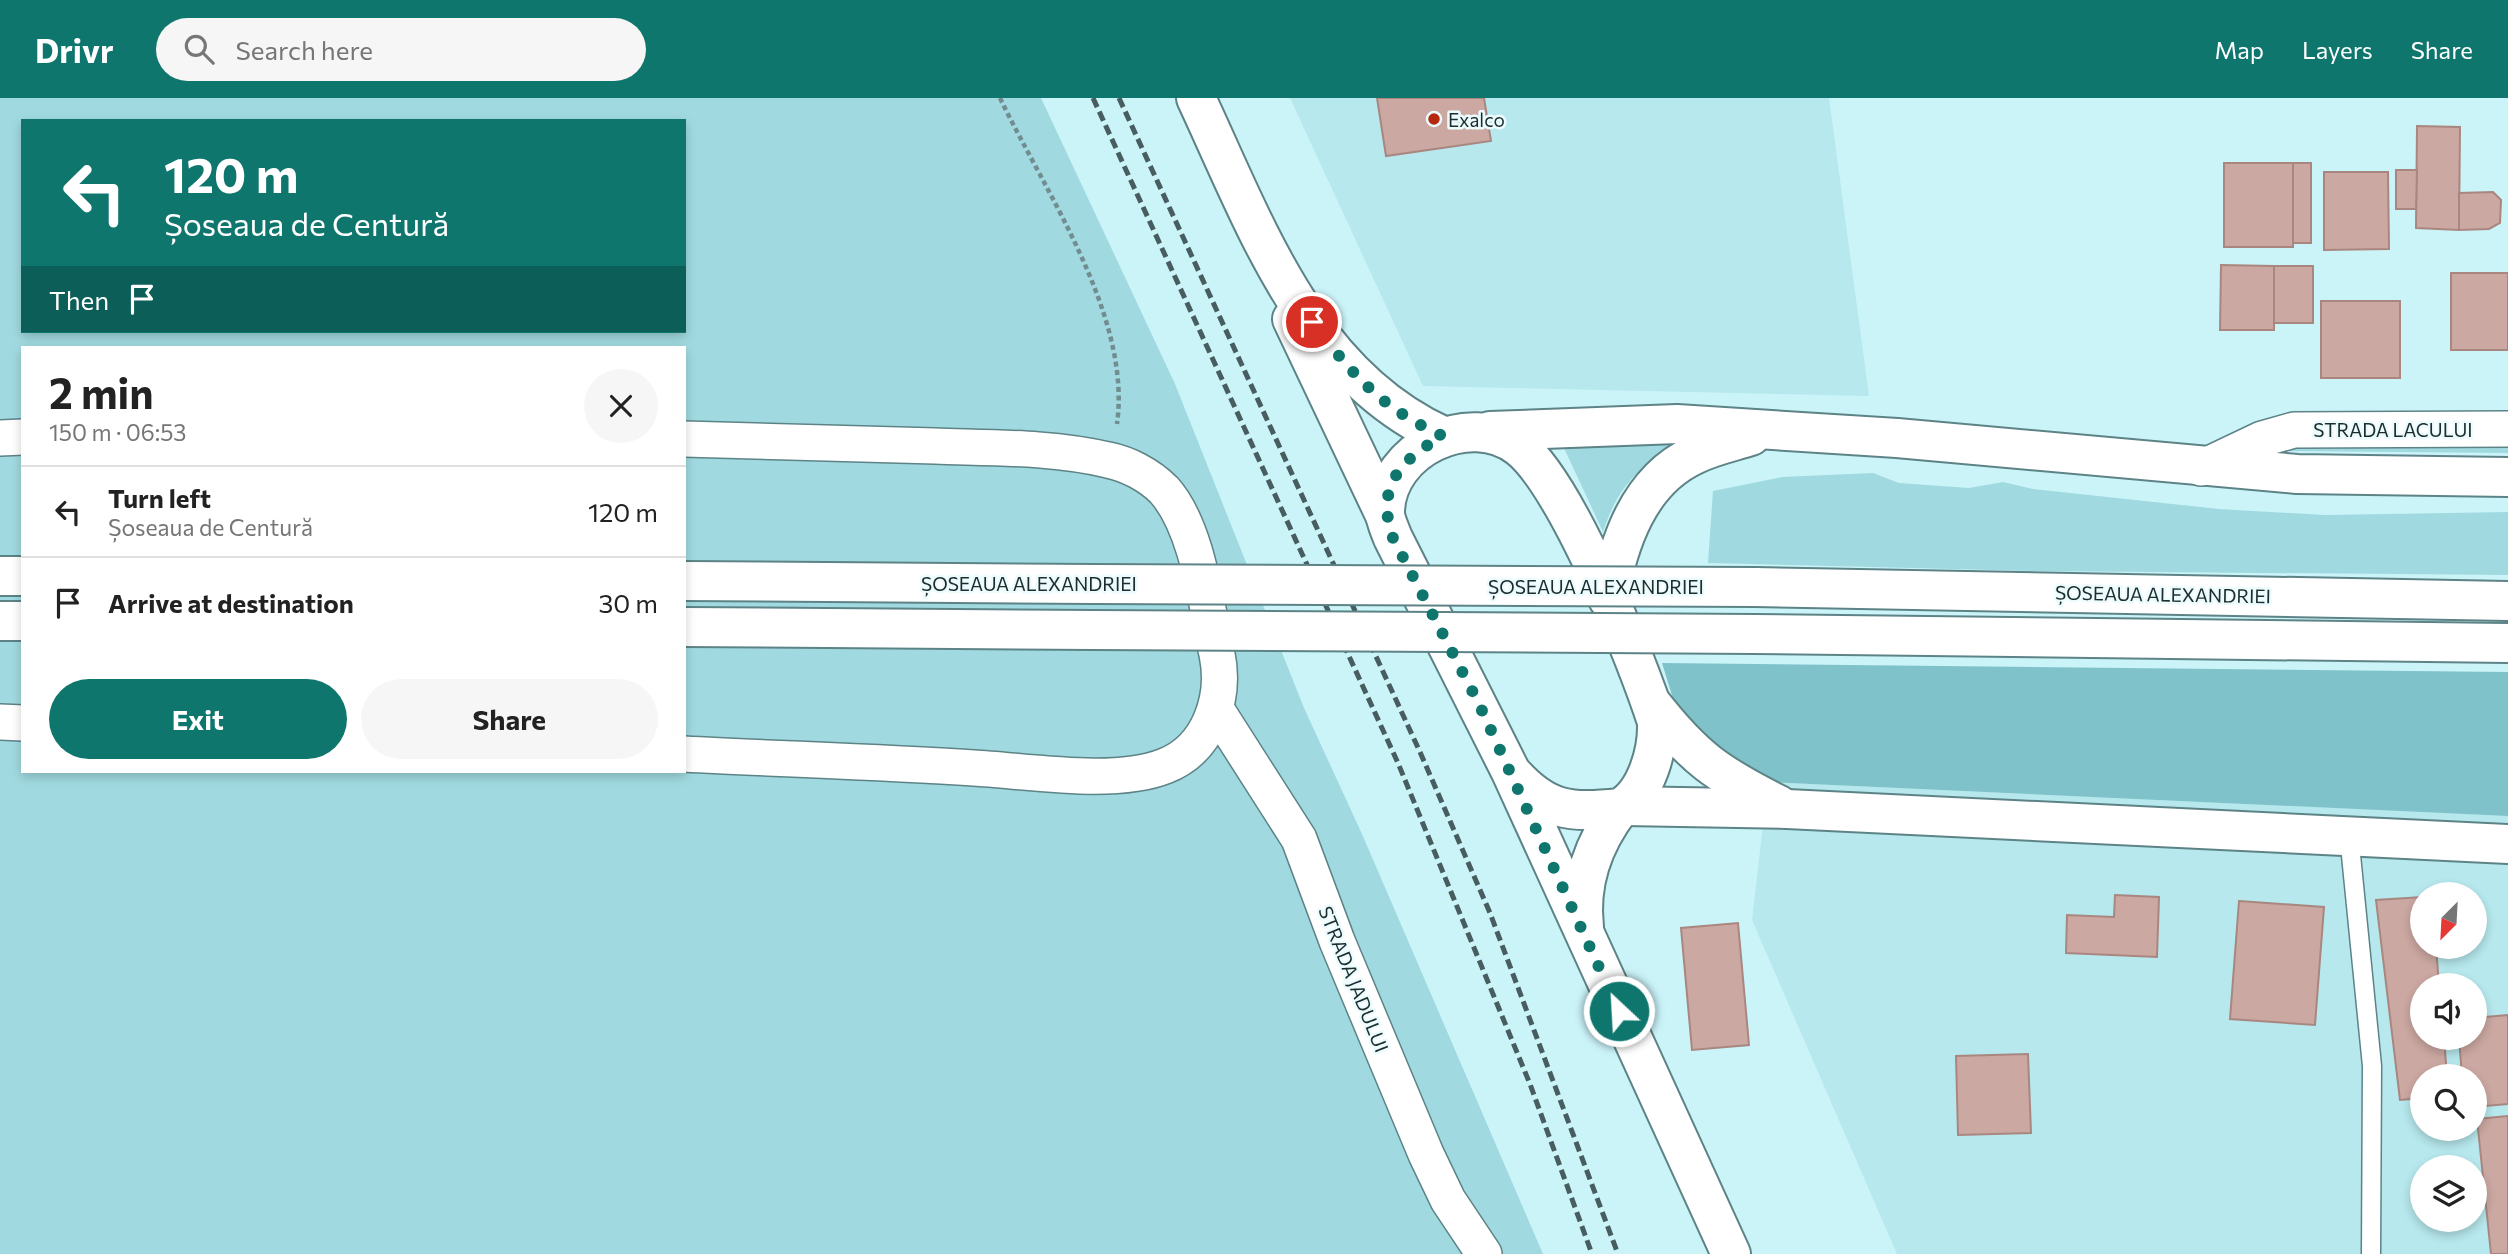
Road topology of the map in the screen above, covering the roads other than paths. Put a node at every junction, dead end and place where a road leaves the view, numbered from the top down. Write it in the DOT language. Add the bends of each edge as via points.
graph roads {
  1 [pos="1196,98"];
  2 [pos="1284,286"];
  3 [pos="2508,429"];
  4 [pos="1490,431"];
  5 [pos="1763,432"];
  6 [pos="1443,436"];
  7 [pos="21,437"];
  8 [pos="0,438"];
  9 [pos="686,439"];
  10 [pos="2201,468"];
  11 [pos="2508,477"];
  12 [pos="1385,514"];
  13 [pos="0,576"];
  14 [pos="21,576"];
  15 [pos="686,581"];
  16 [pos="1608,600"];
  17 [pos="2508,600"];
  18 [pos="0,621"];
  19 [pos="21,621"];
  20 [pos="686,627"];
  21 [pos="2508,643"];
  22 [pos="1651,702"];
  23 [pos="1216,709"];
  24 [pos="0,722"];
  25 [pos="21,723"];
  26 [pos="686,754"];
  27 [pos="1511,772"];
  28 [pos="1622,807"];
  29 [pos="1787,809"];
  30 [pos="2349,835"];
  31 [pos="2508,844"];
  32 [pos="1586,939"];
  33 [pos="1485,1254"];
  34 [pos="1731,1254"];
  35 [pos="2371,1254"];
  1 -- 2 [label="main road"];
  2 -- 6 [label="main road" via="1354,376 1396,412"];
  2 -- 12 [label="main road" via="1293,325"];
  3 -- 10 [label="street, STRADA LACULUI" via="2294,430 2262,439"];
  4 -- 5 [label="main road" via="1677,424"];
  4 -- 6 [label="main road"];
  4 -- 16 [label="main road" via="1518,446 1552,484"];
  5 -- 10 [label="main road" via="1910,439"];
  5 -- 16 [label="main road" via="1694,455 1652,486 1624,537"];
  6 -- 12 [label="main road" via="1419,449 1400,469 1389,486"];
  7 -- 8 [label="street"];
  9 -- 23 [label="street" via="1074,454 1111,460 1142,472 1174,503 1198,567 1220,667"];
  10 -- 11 [label="main road"];
  12 -- 27 [label="main road"];
  13 -- 14 [label="main road"];
  15 -- 17 [label="main road, ȘOSEAUA ALEXANDRIEI, bridge" via="1755,587"];
  16 -- 22 [label="main road"];
  18 -- 19 [label="main road"];
  20 -- 21 [label="main road, bridge"];
  22 -- 28 [label="main road" via="1658,743 1653,761"];
  22 -- 29 [label="main road" via="1692,753"];
  23 -- 26 [label="street" via="1204,737 1188,753 1167,766 1135,775"];
  23 -- 33 [label="street, STRADA JADULUI" via="1299,839 1426,1154 1448,1200"];
  24 -- 25 [label="street"];
  27 -- 28 [label="main road" via="1529,793 1566,810"];
  27 -- 32 [label="main road"];
  28 -- 29 [label="main road"];
  28 -- 32 [label="main road" via="1600,838 1589,867 1583,915"];
  29 -- 30 [label="main road"];
  30 -- 31 [label="main road"];
  30 -- 35 [label="lane" via="2372,1066"];
  32 -- 34 [label="main road"];
}
